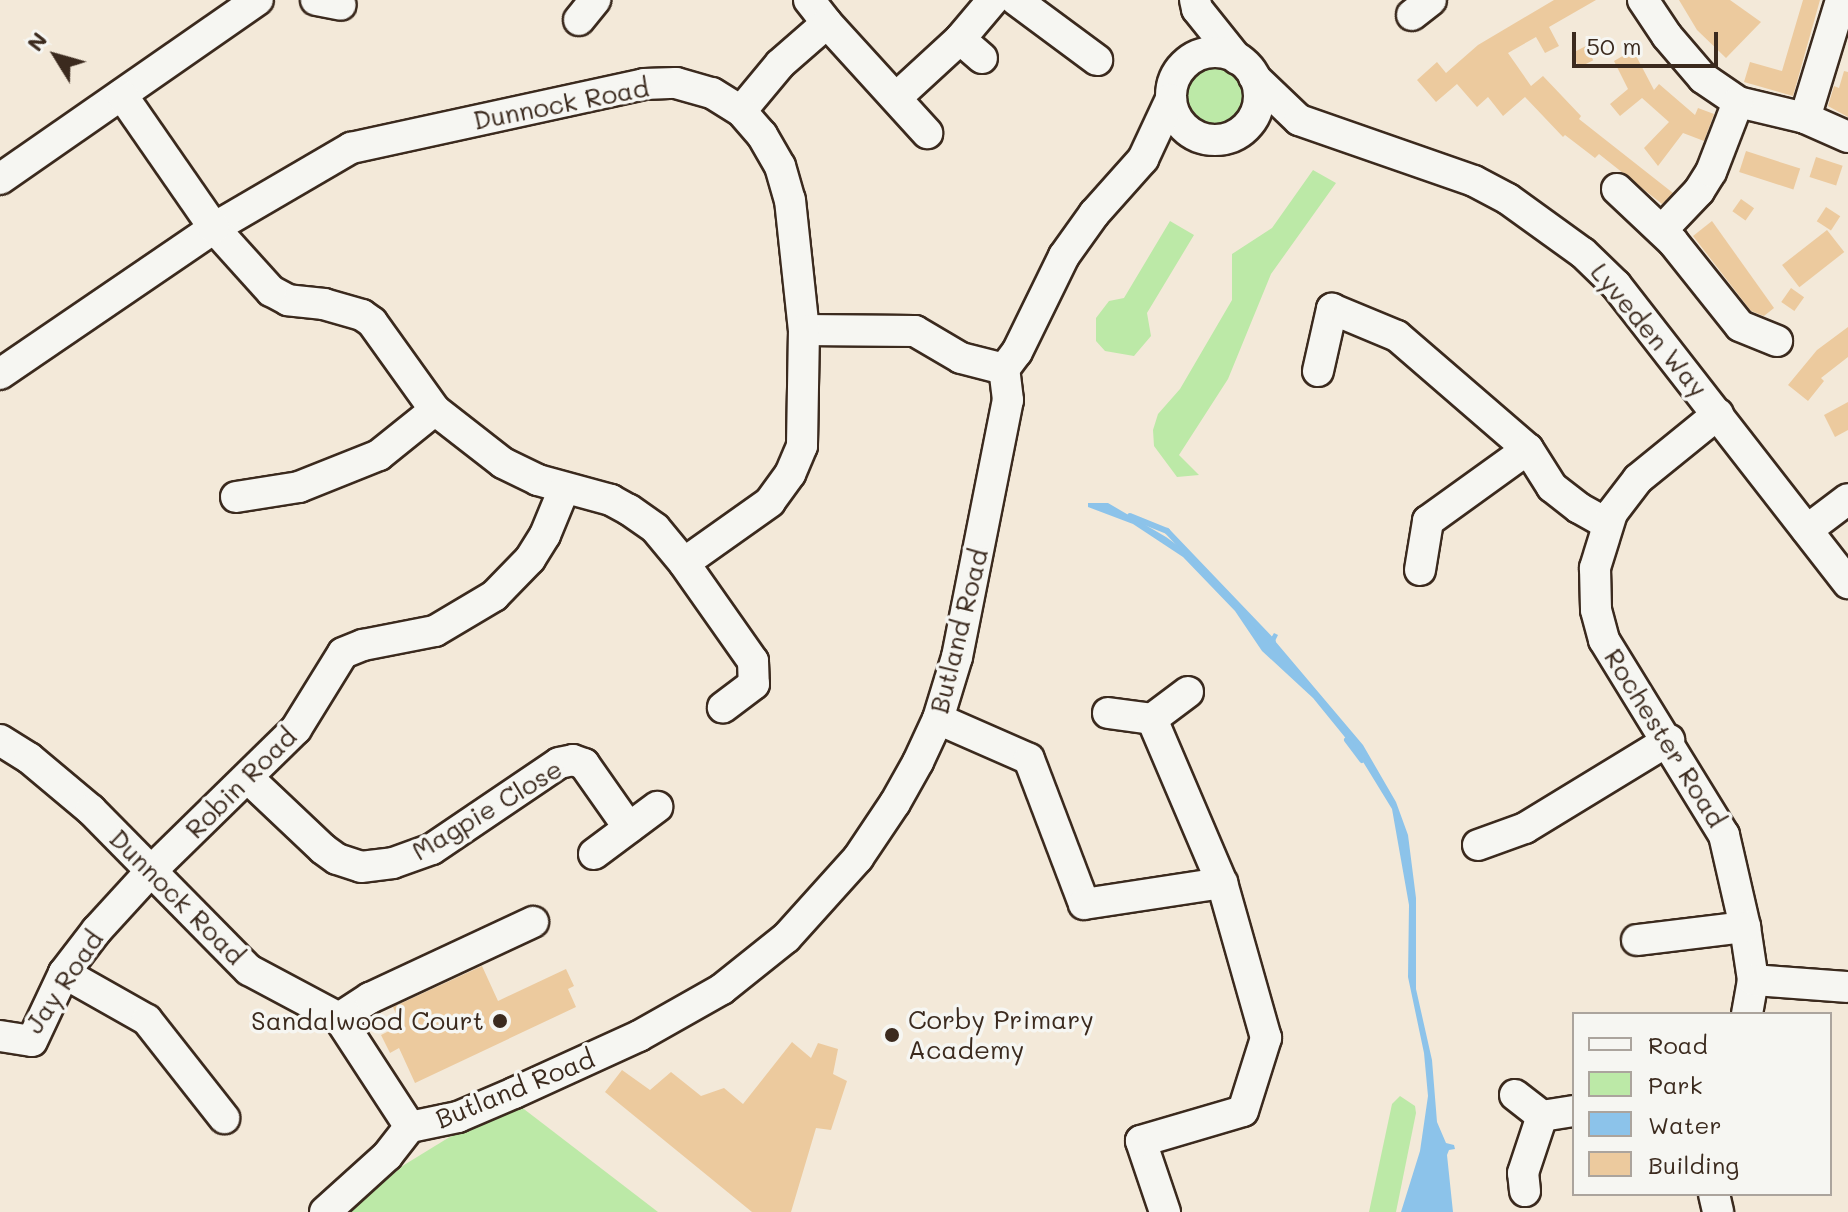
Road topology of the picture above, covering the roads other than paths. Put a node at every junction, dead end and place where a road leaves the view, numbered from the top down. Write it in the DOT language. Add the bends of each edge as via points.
graph roads {
  1 [pos="258,0"];
  2 [pos="993,0"];
  3 [pos="1016,0"];
  4 [pos="1643,0"];
  5 [pos="1841,0"];
  6 [pos="1196,5"];
  7 [pos="818,12"];
  8 [pos="1097,60"];
  9 [pos="1182,67"];
  10 [pos="1245,68"];
  11 [pos="122,95"];
  12 [pos="897,97"];
  13 [pos="1171,99"];
  14 [pos="1738,102"];
  15 [pos="741,111"];
  16 [pos="1805,118"];
  17 [pos="1299,120"];
  18 [pos="1241,131"];
  19 [pos="927,133"];
  20 [pos="1848,137"];
  21 [pos="1210,140"];
  22 [pos="1143,159"];
  23 [pos="0,179"];
  24 [pos="1617,189"];
  25 [pos="214,228"];
  26 [pos="1662,230"];
  27 [pos="804,330"];
  28 [pos="1777,341"];
  29 [pos="1004,369"];
  30 [pos="1318,371"];
  31 [pos="0,374"];
  32 [pos="435,410"];
  33 [pos="1718,414"];
  34 [pos="1528,449"];
  35 [pos="564,489"];
  36 [pos="236,497"];
  37 [pos="1848,499"];
  38 [pos="1606,523"];
  39 [pos="1807,530"];
  40 [pos="684,563"];
  41 [pos="1420,570"];
  42 [pos="1848,583"];
  43 [pos="1188,692"];
  44 [pos="723,707"];
  45 [pos="1108,713"];
  46 [pos="938,719"];
  47 [pos="1152,719"];
  48 [pos="0,740"];
  49 [pos="1669,740"];
  50 [pos="248,778"];
  51 [pos="657,807"];
  52 [pos="629,828"];
  53 [pos="1478,845"];
  54 [pos="594,854"];
  55 [pos="152,870"];
  56 [pos="1222,883"];
  57 [pos="533,922"];
  58 [pos="1745,927"];
  59 [pos="1637,940"];
  60 [pos="64,973"];
  61 [pos="1753,980"];
  62 [pos="1848,987"];
  63 [pos="1747,1012"];
  64 [pos="339,1018"];
  65 [pos="0,1036"];
  66 [pos="1515,1095"];
  67 [pos="1572,1111"];
  68 [pos="1542,1116"];
  69 [pos="224,1118"];
  70 [pos="410,1127"];
  71 [pos="1525,1191"];
  72 [pos="325,1212"];
  73 [pos="1165,1212"];
  1 -- 11 [label="street"];
  2 -- 12 [label="street" via="971,48"];
  3 -- 8 [label="street"];
  4 -- 14 [label="street" via="1703,78"];
  5 -- 16 [label="street"];
  6 -- 9 [label="street, Lyveden Way"];
  6 -- 10 [label="street, Lyveden Way"];
  7 -- 12 [label="street"];
  7 -- 15 [label="street"];
  9 -- 10 [label="street" via="1206,53 1220,53"];
  9 -- 13 [label="street"];
  10 -- 17 [label="street, Lyveden Way"];
  10 -- 18 [label="street" via="1259,101"];
  11 -- 23 [label="street"];
  11 -- 25 [label="street"];
  12 -- 19 [label="street"];
  13 -- 21 [label="street" via="1185,129"];
  13 -- 22 [label="street"];
  14 -- 16 [label="street"];
  14 -- 26 [label="street" via="1711,172"];
  15 -- 25 [label="street, Dunnock Road" via="688,86 644,84 422,132 351,148"];
  15 -- 27 [label="street, Dunnock Road" via="780,166 790,200"];
  16 -- 20 [label="street"];
  17 -- 18 [label="street, Lyveden Way"];
  17 -- 33 [label="street, Lyveden Way" via="1474,181 1539,219 1616,285"];
  18 -- 21 [label="street"];
  21 -- 22 [label="street"];
  22 -- 29 [label="street" via="1064,256"];
  24 -- 26 [label="street"];
  25 -- 31 [label="street, Dunnock Road"];
  25 -- 32 [label="street" via="271,291 288,300 343,307 372,322"];
  26 -- 28 [label="street" via="1740,326"];
  27 -- 29 [label="street" via="915,331 961,358"];
  27 -- 40 [label="street, Dunnock Road" via="802,446 790,474 770,502"];
  29 -- 46 [label="street, Butland Road" via="1008,400 1000,444 971,593"];
  30 -- 34 [label="street" via="1332,309 1397,336"];
  32 -- 35 [label="street" via="503,463"];
  32 -- 36 [label="street" via="379,455 299,487"];
  33 -- 38 [label="street, Rochester Road" via="1638,479"];
  33 -- 39 [label="street, Lyveden Way"];
  34 -- 38 [label="street" via="1552,487"];
  34 -- 41 [label="street" via="1428,521"];
  35 -- 40 [label="street" via="611,500 642,517"];
  35 -- 50 [label="street, Robin Road" via="545,535 514,578 476,609 435,631 343,653 296,729"];
  37 -- 39 [label="street"];
  38 -- 49 [label="street, Rochester Road" via="1595,568 1596,610 1604,640"];
  39 -- 42 [label="street, Lyveden Way"];
  40 -- 44 [label="street" via="753,661 754,684"];
  43 -- 47 [label="street"];
  45 -- 47 [label="street"];
  46 -- 56 [label="street" via="1029,759 1084,904"];
  46 -- 70 [label="street, Butland Road" via="895,803 858,858 817,907 750,969 639,1036 458,1117"];
  47 -- 56 [label="street"];
  48 -- 55 [label="street, Dunnock Road" via="91,810"];
  49 -- 53 [label="street" via="1525,828"];
  49 -- 58 [label="street, Rochester Road" via="1724,835"];
  50 -- 52 [label="street, Magpie Close" via="323,849 361,867 432,849 559,763 573,760 584,764"];
  50 -- 55 [label="street, Robin Road"];
  51 -- 52 [label="street"];
  52 -- 54 [label="street"];
  55 -- 60 [label="street, Jay Road"];
  55 -- 64 [label="street, Dunnock Road" via="249,970"];
  56 -- 73 [label="street" via="1266,1038 1243,1111 1141,1141"];
  57 -- 64 [label="street" via="370,998"];
  58 -- 59 [label="street"];
  58 -- 61 [label="street, Rochester Road"];
  60 -- 65 [label="street, Jay Road" via="32,1041"];
  60 -- 69 [label="street" via="147,1020"];
  61 -- 62 [label="street"];
  61 -- 63 [label="street, Rochester Road"];
  64 -- 70 [label="street, Dunnock Road"];
  66 -- 68 [label="street"];
  67 -- 68 [label="street"];
  68 -- 71 [label="street" via="1523,1173"];
  70 -- 72 [label="street, Butland Road" via="387,1156"];
}
